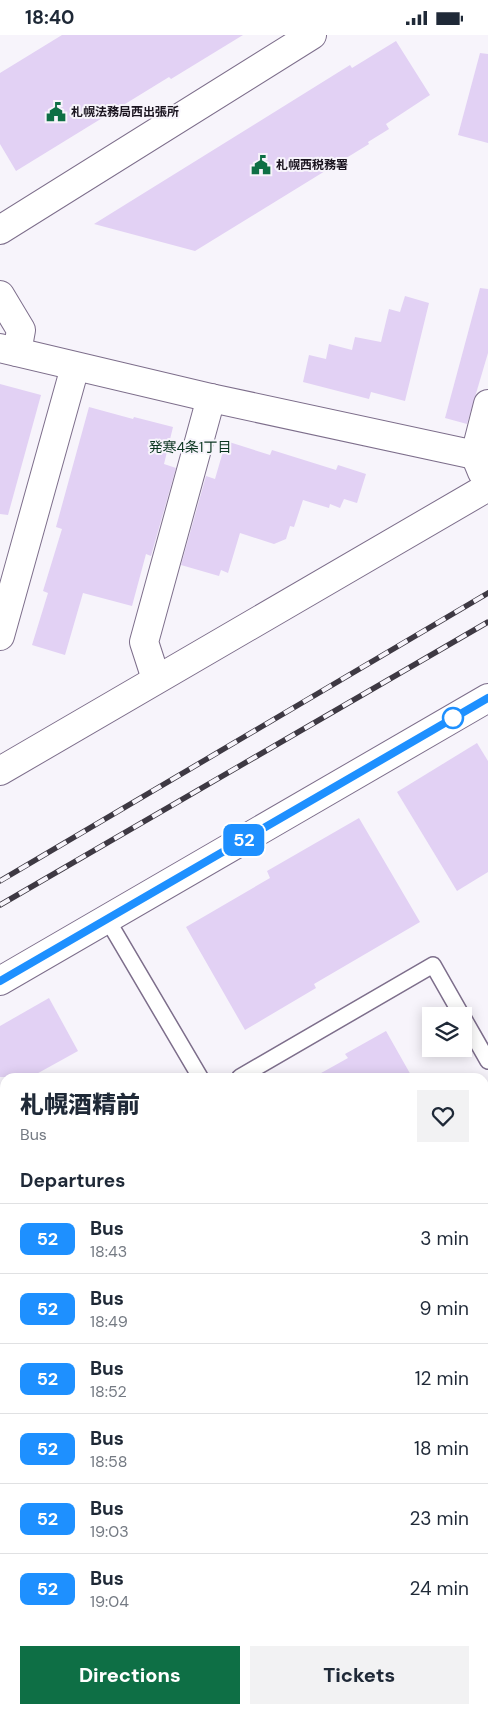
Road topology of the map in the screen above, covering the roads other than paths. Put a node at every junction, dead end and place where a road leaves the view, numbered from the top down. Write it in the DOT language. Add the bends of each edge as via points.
graph roads {
  1 [pos="312,35"];
  2 [pos="0,230"];
  3 [pos="0,295"];
  4 [pos="9,350"];
  5 [pos="75,367"];
  6 [pos="211,398"];
  7 [pos="488,404"];
  8 [pos="475,455"];
  9 [pos="488,485"];
  10 [pos="0,636"];
  11 [pos="156,679"];
  12 [pos="488,698"];
  13 [pos="0,771"];
  14 [pos="107,919"];
  15 [pos="0,981"];
  16 [pos="457,1007"];
  17 [pos="472,1033"];
  18 [pos="488,1061"];
  19 [pos="198,1073"];
  20 [pos="247,1073"];
  1 -- 2 [label="street"];
  3 -- 4 [label="street" via="21,330"];
  4 -- 5 [label="street"];
  5 -- 6 [label="street"];
  5 -- 10 [label="street"];
  6 -- 8 [label="street"];
  6 -- 11 [label="street" via="144,642"];
  7 -- 8 [label="street"];
  8 -- 9 [label="street"];
  9 -- 11 [label="street"];
  11 -- 13 [label="street"];
  12 -- 14 [label="street"];
  14 -- 15 [label="street"];
  14 -- 19 [label="lane"];
  16 -- 20 [label="lane" via="433,965"];
  17 -- 18 [label="lane"];
}
